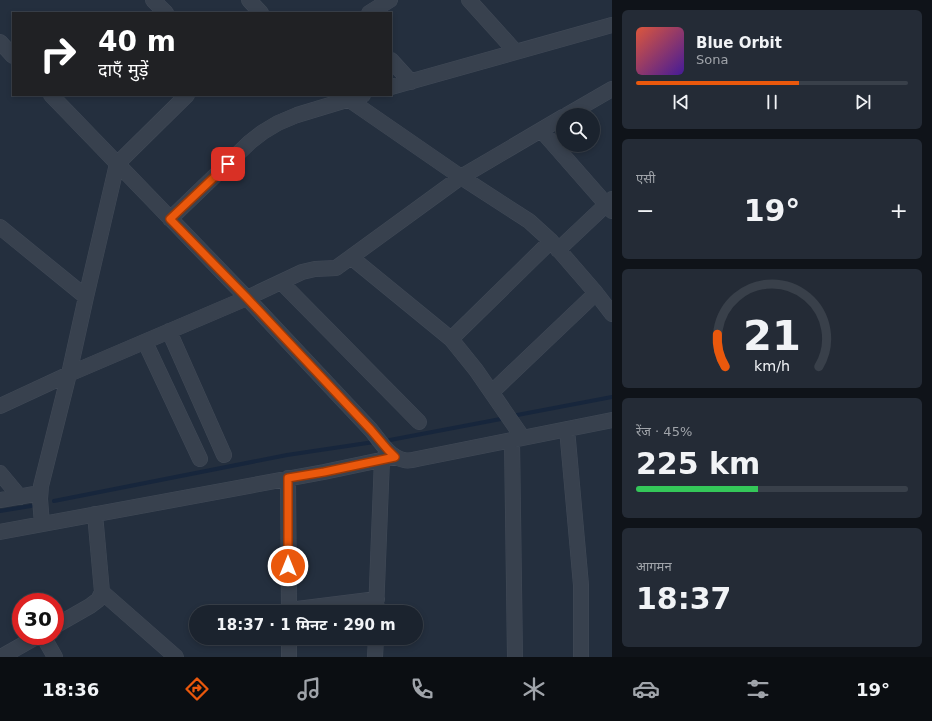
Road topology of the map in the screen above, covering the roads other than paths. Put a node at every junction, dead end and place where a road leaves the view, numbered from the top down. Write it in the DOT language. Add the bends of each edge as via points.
graph roads {
  1 [pos="153,0"];
  2 [pos="249,0"];
  3 [pos="390,0"];
  4 [pos="469,0"];
  5 [pos="165,12"];
  6 [pos="260,12"];
  7 [pos="372,12"];
  8 [pos="612,26"];
  9 [pos="0,42"];
  10 [pos="516,52"];
  11 [pos="12,55"];
  12 [pos="392,61"];
  13 [pos="411,82"];
  14 [pos="392,87"];
  15 [pos="612,88"];
  16 [pos="52,96"];
  17 [pos="186,96"];
  18 [pos="359,96"];
  19 [pos="348,99"];
  20 [pos="579,108"];
  21 [pos="556,121"];
  22 [pos="541,130"];
  23 [pos="117,164"];
  24 [pos="462,177"];
  25 [pos="610,205"];
  26 [pos="170,219"];
  27 [pos="0,227"];
  28 [pos="554,245"];
  29 [pos="352,258"];
  30 [pos="282,282"];
  31 [pos="596,293"];
  32 [pos="86,297"];
  33 [pos="247,298"];
  34 [pos="612,314"];
  35 [pos="169,331"];
  36 [pos="451,339"];
  37 [pos="145,342"];
  38 [pos="69,374"];
  39 [pos="492,392"];
  40 [pos="0,406"];
  41 [pos="612,420"];
  42 [pos="419,422"];
  43 [pos="567,429"];
  44 [pos="517,439"];
  45 [pos="224,455"];
  46 [pos="388,458"];
  47 [pos="200,459"];
  48 [pos="0,473"];
  49 [pos="288,478"];
  50 [pos="40,493"];
  51 [pos="20,497"];
  52 [pos="0,500"];
  53 [pos="95,514"];
  54 [pos="42,524"];
  55 [pos="0,532"];
  56 [pos="102,592"];
  57 [pos="289,605"];
  58 [pos="377,605"];
  59 [pos="64,621"];
  60 [pos="22,645"];
  61 [pos="48,645"];
  62 [pos="289,645"];
  63 [pos="376,645"];
  64 [pos="1,657"];
  65 [pos="55,657"];
  66 [pos="176,657"];
  67 [pos="289,657"];
  68 [pos="375,657"];
  69 [pos="515,657"];
  70 [pos="581,657"];
  1 -- 5 [label="street"];
  2 -- 6 [label="street"];
  3 -- 7 [label="street"];
  4 -- 10 [label="street"];
  8 -- 10 [label="street"];
  9 -- 11 [label="street"];
  10 -- 13 [label="street"];
  12 -- 13 [label="street"];
  13 -- 14 [label="street"];
  15 -- 20 [label="street"];
  16 -- 23 [label="street"];
  17 -- 23 [label="street"];
  18 -- 19 [label="street"];
  19 -- 24 [label="street"];
  19 -- 26 [label="street" via="297,115 263,132"];
  21 -- 22 [label="street"];
  22 -- 24 [label="street"];
  22 -- 25 [label="street"];
  23 -- 26 [label="street"];
  23 -- 32 [label="street"];
  24 -- 28 [label="street" via="529,221"];
  24 -- 29 [label="street"];
  25 -- 28 [label="street"];
  26 -- 33 [label="street"];
  27 -- 32 [label="street"];
  28 -- 31 [label="street"];
  28 -- 36 [label="street"];
  29 -- 30 [label="street" via="336,268 308,270"];
  29 -- 36 [label="street"];
  30 -- 33 [label="street"];
  30 -- 42 [label="street"];
  31 -- 34 [label="street"];
  31 -- 39 [label="street"];
  32 -- 38 [label="street"];
  33 -- 35 [label="street"];
  33 -- 46 [label="street" via="371,430 388,450"];
  35 -- 37 [label="street"];
  35 -- 45 [label="street"];
  36 -- 39 [label="street"];
  37 -- 38 [label="street"];
  37 -- 47 [label="street"];
  38 -- 40 [label="street"];
  38 -- 50 [label="street"];
  39 -- 44 [label="street"];
  41 -- 43 [label="street"];
  43 -- 44 [label="street"];
  43 -- 70 [label="street" via="581,585"];
  44 -- 46 [label="street" via="417,460"];
  44 -- 69 [label="street"];
  46 -- 49 [label="street"];
  46 -- 58 [label="street"];
  48 -- 51 [label="street"];
  49 -- 53 [label="street"];
  49 -- 57 [label="street"];
  50 -- 51 [label="street"];
  50 -- 54 [label="street"];
  51 -- 52 [label="street"];
  53 -- 54 [label="street"];
  53 -- 56 [label="street"];
  54 -- 55 [label="street"];
  56 -- 59 [label="street" via="98,600"];
  56 -- 66 [label="street"];
  60 -- 64 [label="street"];
  61 -- 65 [label="street"];
  62 -- 67 [label="street"];
  63 -- 68 [label="street"];
}
